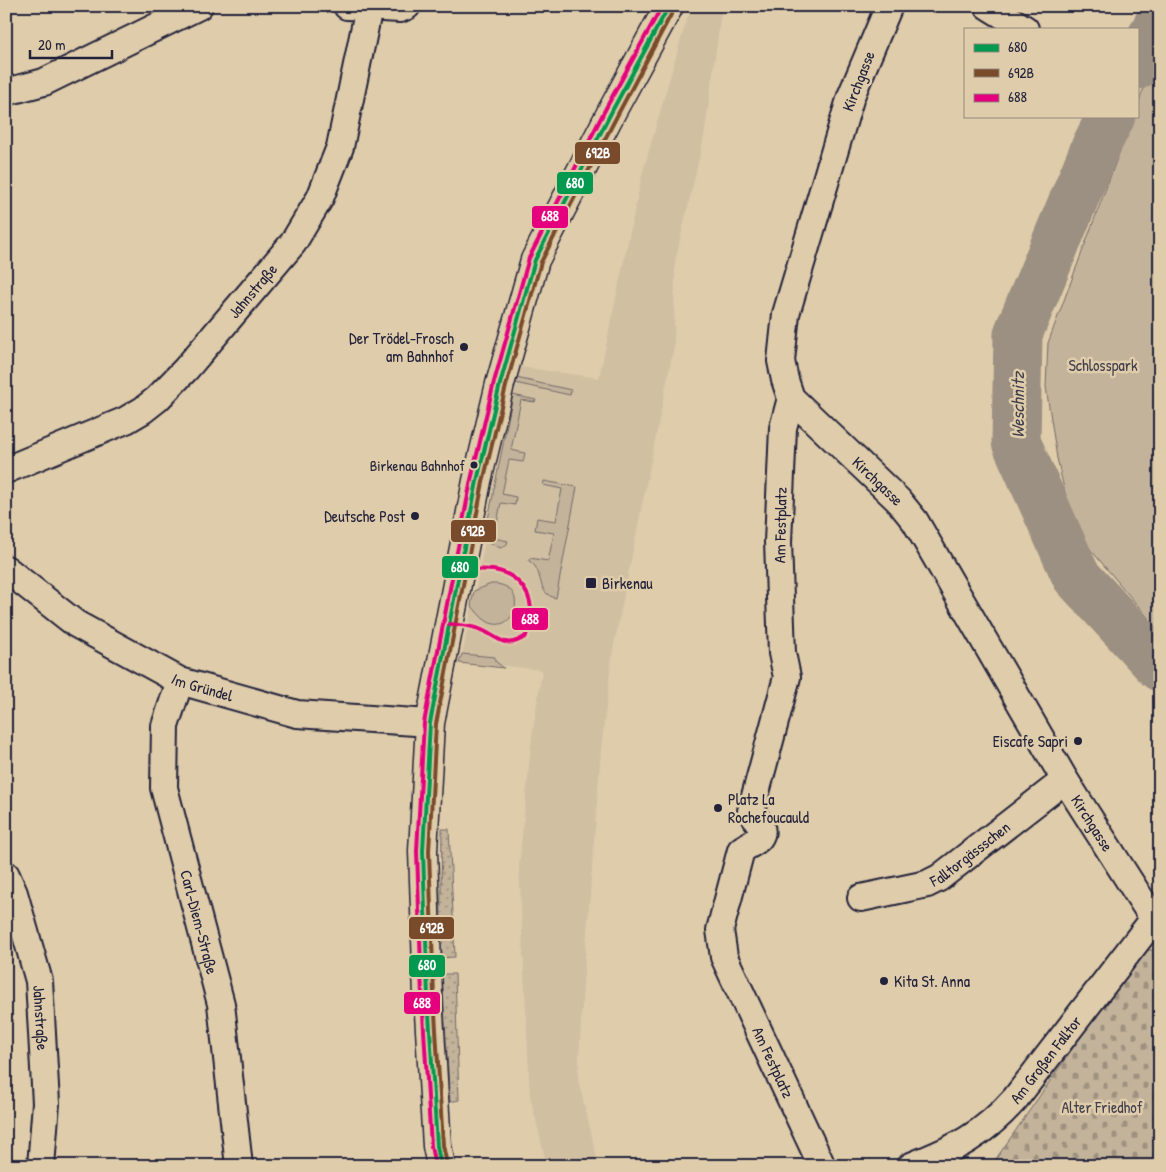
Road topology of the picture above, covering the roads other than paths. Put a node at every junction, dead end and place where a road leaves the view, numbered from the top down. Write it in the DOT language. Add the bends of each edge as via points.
graph roads {
  1 [pos="199,6"];
  2 [pos="407,6"];
  3 [pos="669,6"];
  4 [pos="889,6"];
  5 [pos="358,7"];
  6 [pos="6,92"];
  7 [pos="791,398"];
  8 [pos="6,470"];
  9 [pos="6,568"];
  10 [pos="180,682"];
  11 [pos="430,723"];
  12 [pos="1065,780"];
  13 [pos="6,875"];
  14 [pos="861,898"];
  15 [pos="1156,925"];
  16 [pos="41,1166"];
  17 [pos="239,1166"];
  18 [pos="441,1166"];
  19 [pos="822,1166"];
  20 [pos="911,1166"];
  1 -- 6 [label="street" via="44,82"];
  2 -- 5 [label="street" via="400,9"];
  3 -- 11 [label="main road" via="535,260 477,481"];
  4 -- 7 [label="street, Kirchgasse" via="851,96 786,314 781,361"];
  5 -- 8 [label="street, Jahnstraße" via="340,147 320,198 293,243 157,399 126,420"];
  7 -- 12 [label="street, Kirchgasse" via="898,500 915,521"];
  7 -- 19 [label="street, Am Festplatz" via="783,428 778,542 782,653 787,677 751,811 761,826 761,834 758,841 741,850 720,930 724,957"];
  9 -- 10 [label="street, Im Gründel" via="76,624"];
  10 -- 11 [label="street, Im Gründel" via="297,714"];
  10 -- 17 [label="street, Carl-Diem-Straße" via="165,726 164,788 221,1004"];
  11 -- 18 [label="main road" via="423,851 428,997"];
  12 -- 14 [label="street, Falltorgässschen" via="939,878 927,884"];
  12 -- 15 [label="street, Kirchgasse"];
  13 -- 16 [label="street, Jahnstraße" via="39,982 46,1103"];
  15 -- 20 [label="street, Am Großen Falltor" via="1001,1114 948,1152"];
}
